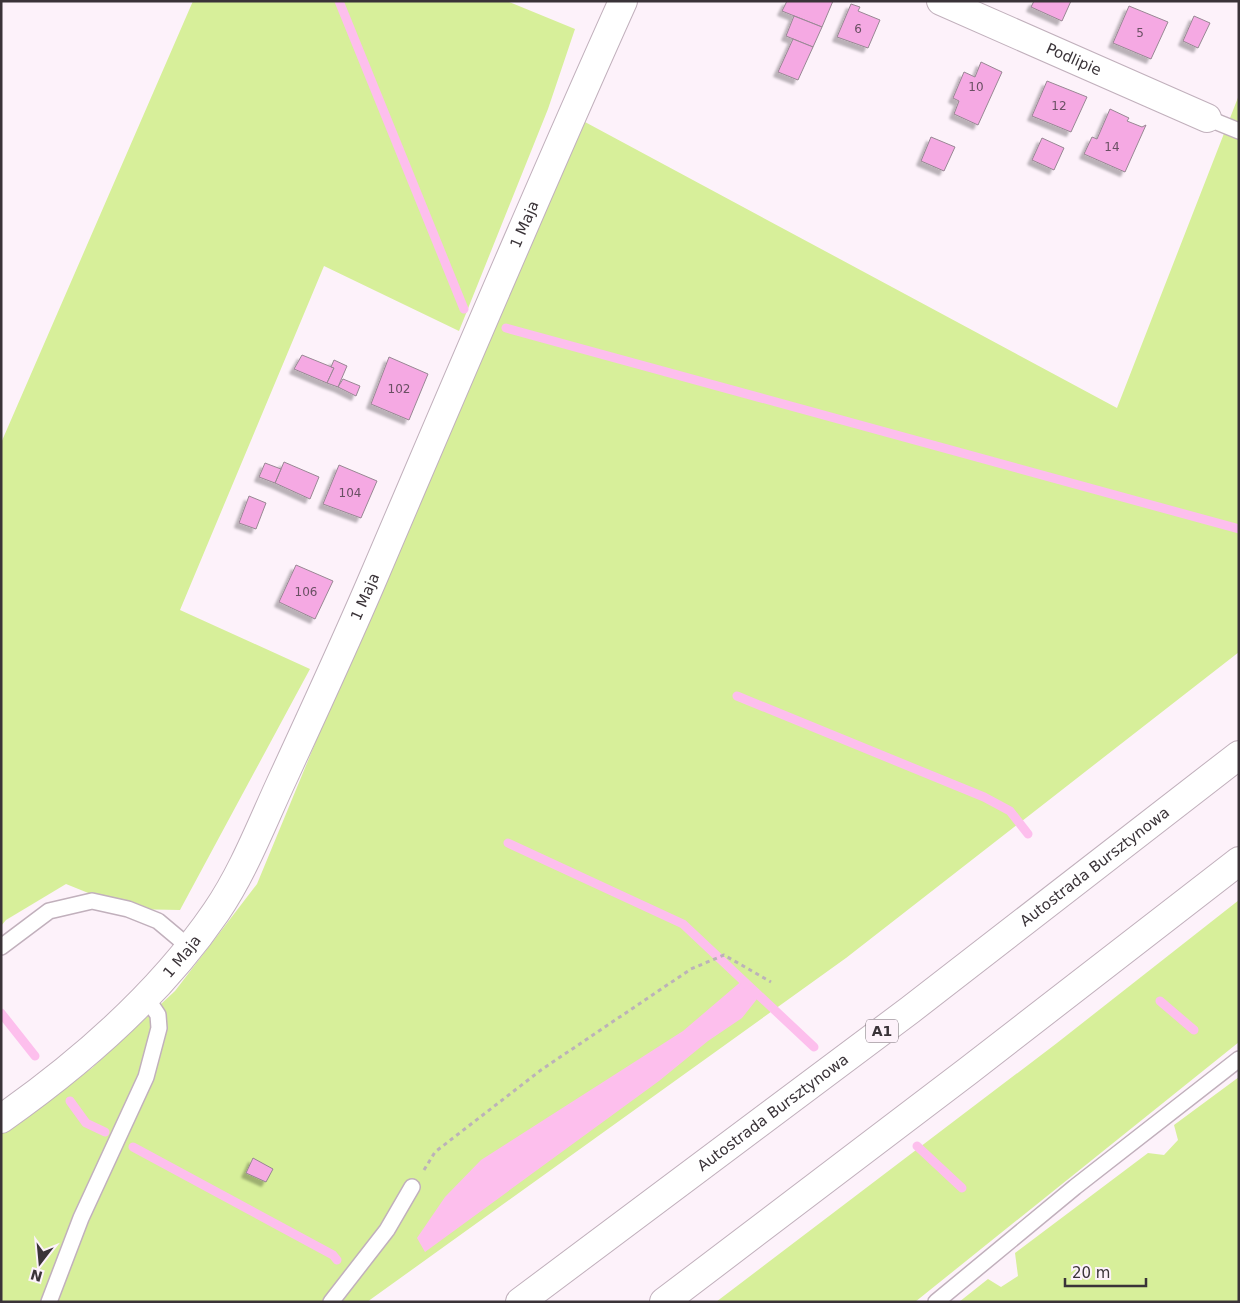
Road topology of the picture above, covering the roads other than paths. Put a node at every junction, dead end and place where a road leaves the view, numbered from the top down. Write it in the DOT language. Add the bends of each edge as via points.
graph roads {
  1 [pos="623,1"];
  2 [pos="941,1"];
  3 [pos="1207,118"];
  4 [pos="1239,131"];
  5 [pos="1239,755"];
  6 [pos="1239,861"];
  7 [pos="1,946"];
  8 [pos="189,948"];
  9 [pos="146,997"];
  10 [pos="1239,1059"];
  11 [pos="1,1119"];
  12 [pos="412,1187"];
  13 [pos="48,1302"];
  14 [pos="331,1302"];
  15 [pos="520,1302"];
  16 [pos="664,1302"];
  17 [pos="936,1302"];
  1 -- 8 [label="main road, 1 Maja" via="543,178 345,643 243,866"];
  2 -- 3 [label="main road, Podlipie"];
  3 -- 4 [label="lane"];
  5 -- 15 [label="main road, Autostrada Bursztynowa / A1" via="902,1016"];
  6 -- 16 [label="main road"];
  7 -- 8 [label="lane" via="49,910 92,901 158,920"];
  8 -- 9 [label="main road, 1 Maja"];
  9 -- 11 [label="main road, 1 Maja" via="46,1088"];
  9 -- 13 [label="lane" via="158,1015 159,1028 146,1077 81,1218"];
  10 -- 17 [label="lane"];
  12 -- 14 [label="lane" via="387,1230"];
}
